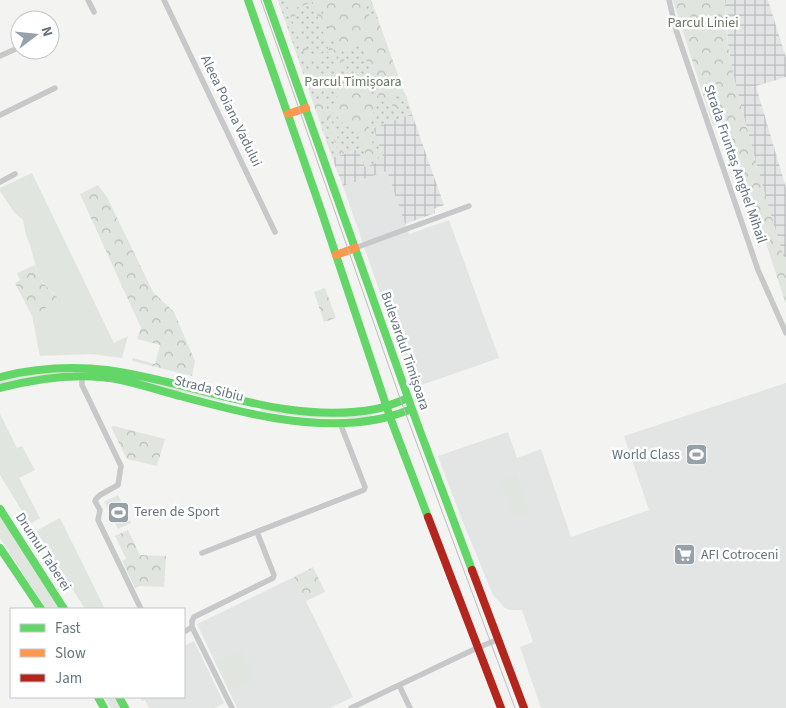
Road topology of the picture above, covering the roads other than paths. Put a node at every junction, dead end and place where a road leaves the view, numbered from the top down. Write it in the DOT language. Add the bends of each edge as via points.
graph roads {
  1 [pos="88,0"];
  2 [pos="164,0"];
  3 [pos="248,0"];
  4 [pos="267,0"];
  5 [pos="669,0"];
  6 [pos="94,12"];
  7 [pos="55,88"];
  8 [pos="306,108"];
  9 [pos="288,114"];
  10 [pos="0,115"];
  11 [pos="15,174"];
  12 [pos="0,182"];
  13 [pos="469,206"];
  14 [pos="275,232"];
  15 [pos="355,248"];
  16 [pos="336,255"];
  17 [pos="786,333"];
  18 [pos="82,376"];
  19 [pos="0,377"];
  20 [pos="0,388"];
  21 [pos="408,398"];
  22 [pos="386,406"];
  23 [pos="412,410"];
  24 [pos="390,417"];
  25 [pos="340,423"];
  26 [pos="0,509"];
  27 [pos="257,532"];
  28 [pos="0,548"];
  29 [pos="202,553"];
  30 [pos="39,608"];
  31 [pos="63,608"];
  32 [pos="141,608"];
  33 [pos="192,627"];
  34 [pos="185,631"];
  35 [pos="498,640"];
  36 [pos="477,648"];
  37 [pos="399,685"];
  38 [pos="232,708"];
  39 [pos="351,708"];
  40 [pos="410,708"];
  41 [pos="501,708"];
  42 [pos="524,708"];
  1 -- 6 [label="street"];
  2 -- 14 [label="street, Aleea Poiana Vadului"];
  3 -- 9 [label="main road"];
  4 -- 8 [label="main road, Bulevardul Timișoara"];
  5 -- 17 [label="street, Strada Fruntaș Anghel Mihail" via="676,30 758,270"];
  7 -- 10 [label="street"];
  8 -- 9 [label="main road"];
  8 -- 15 [label="main road, Bulevardul Timișoara"];
  9 -- 16 [label="main road"];
  11 -- 12 [label="street"];
  13 -- 15 [label="street"];
  15 -- 16 [label="main road"];
  15 -- 21 [label="main road, Bulevardul Timișoara"];
  16 -- 22 [label="main road"];
  18 -- 20 [label="main road, Strada Sibiu" via="37,380"];
  18 -- 25 [label="main road, Strada Sibiu" via="120,380 275,417"];
  18 -- 32 [label="street" via="82,385 121,466 118,485 96,499 100,510 98,520"];
  19 -- 22 [label="main road, Strada Sibiu" via="53,367 96,368 301,412 356,412"];
  21 -- 22 [label="main road, Strada Sibiu"];
  21 -- 23 [label="main road, Bulevardul Timișoara"];
  22 -- 24 [label="main road"];
  23 -- 24 [label="main road, Strada Sibiu"];
  23 -- 35 [label="main road, Bulevardul Timișoara"];
  24 -- 25 [label="main road, Strada Sibiu"];
  24 -- 36 [label="main road"];
  25 -- 27 [label="street" via="364,490"];
  26 -- 31 [label="main road, Drumul Taberei"];
  27 -- 29 [label="street"];
  27 -- 33 [label="street" via="273,578 194,617"];
  28 -- 30 [label="main road"];
  33 -- 34 [label="street"];
  33 -- 38 [label="street"];
  35 -- 36 [label="street"];
  35 -- 42 [label="main road, Bulevardul Timișoara"];
  36 -- 37 [label="street"];
  36 -- 41 [label="main road"];
  37 -- 39 [label="street"];
  37 -- 40 [label="street"];
}
